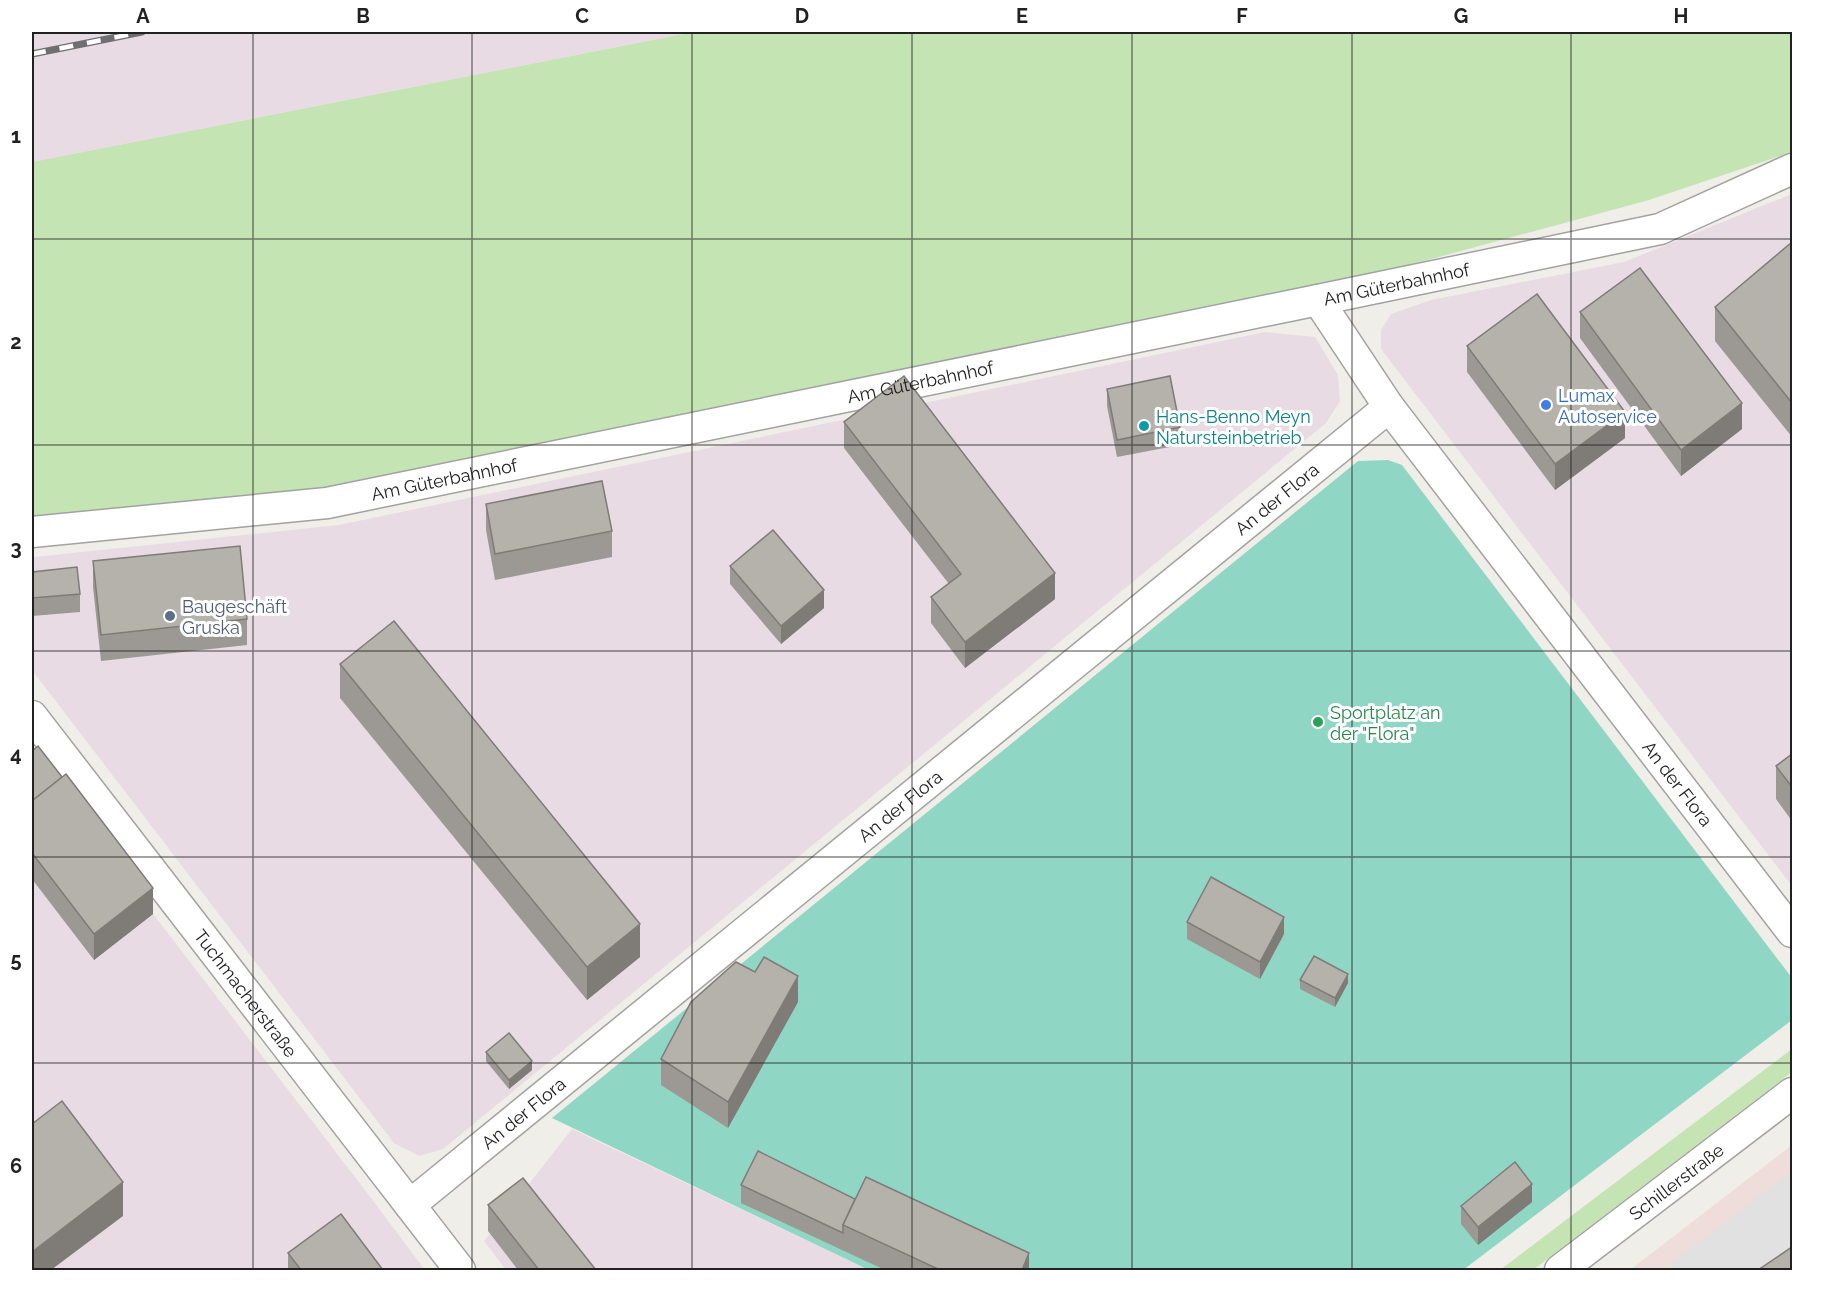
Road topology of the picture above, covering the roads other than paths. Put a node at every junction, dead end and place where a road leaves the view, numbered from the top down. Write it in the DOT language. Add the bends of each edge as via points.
graph roads {
  1 [pos="1792,169"];
  2 [pos="1318,300"];
  3 [pos="1389,407"];
  4 [pos="32,532"];
  5 [pos="32,716"];
  6 [pos="1792,932"];
  7 [pos="1792,1093"];
  8 [pos="410,1205"];
  9 [pos="460,1270"];
  10 [pos="1560,1270"];
  1 -- 2 [label="street, Am Güterbahnhof" via="1660,229"];
  2 -- 3 [label="street, An der Flora"];
  2 -- 4 [label="street, Am Güterbahnhof" via="327,502"];
  3 -- 6 [label="street, An der Flora"];
  3 -- 8 [label="street, An der Flora"];
  5 -- 8 [label="street, Tuchmacherstraße"];
  7 -- 10 [label="street, Schillerstraße"];
  8 -- 9 [label="street, Tuchmacherstraße"];
}
